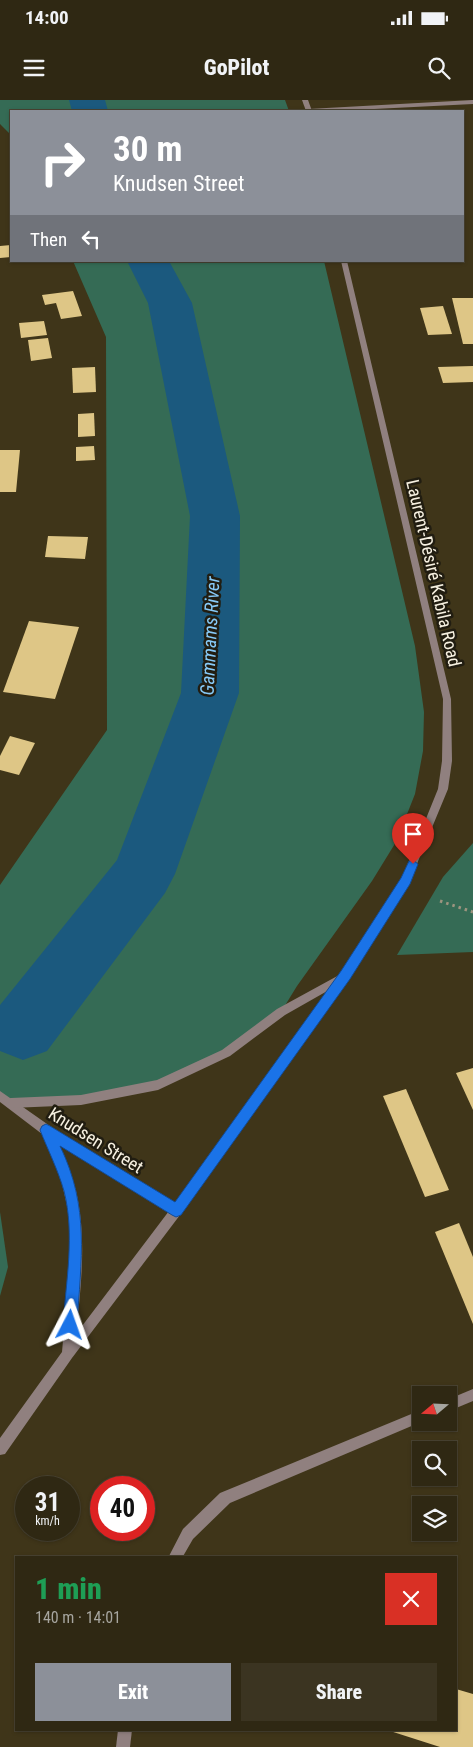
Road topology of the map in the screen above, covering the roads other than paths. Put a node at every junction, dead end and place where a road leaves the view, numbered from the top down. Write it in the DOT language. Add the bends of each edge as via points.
graph roads {
  1 [pos="473,102"];
  2 [pos="326,110"];
  3 [pos="344,262"];
  4 [pos="346,975"];
  5 [pos="0,1096"];
  6 [pos="11,1104"];
  7 [pos="46,1130"];
  8 [pos="176,1211"];
  9 [pos="68,1354"];
  10 [pos="473,1395"];
  11 [pos="458,1401"];
  12 [pos="412,1420"];
  13 [pos="0,1449"];
  14 [pos="175,1556"];
  15 [pos="125,1731"];
  16 [pos="124,1747"];
  1 -- 2 [label="street"];
  3 -- 4 [label="street, Laurent-Désiré Kabila Road" via="447,698 447,761 443,789 406,880"];
  4 -- 6 [label="street" via="281,1012 226,1053 158,1085 81,1100"];
  4 -- 8 [label="street, Laurent-Désiré Kabila Road"];
  5 -- 6 [label="street, Knudsen Street"];
  6 -- 7 [label="street, Knudsen Street"];
  7 -- 8 [label="street, Knudsen Street"];
  7 -- 9 [label="street" via="70,1191 76,1230"];
  8 -- 9 [label="street, Laurent-Désiré Kabila Road"];
  9 -- 13 [label="street, Laurent-Désiré Kabila Road"];
  10 -- 11 [label="street"];
  12 -- 14 [label="street" via="225,1498 188,1534"];
  15 -- 16 [label="street"];
}
